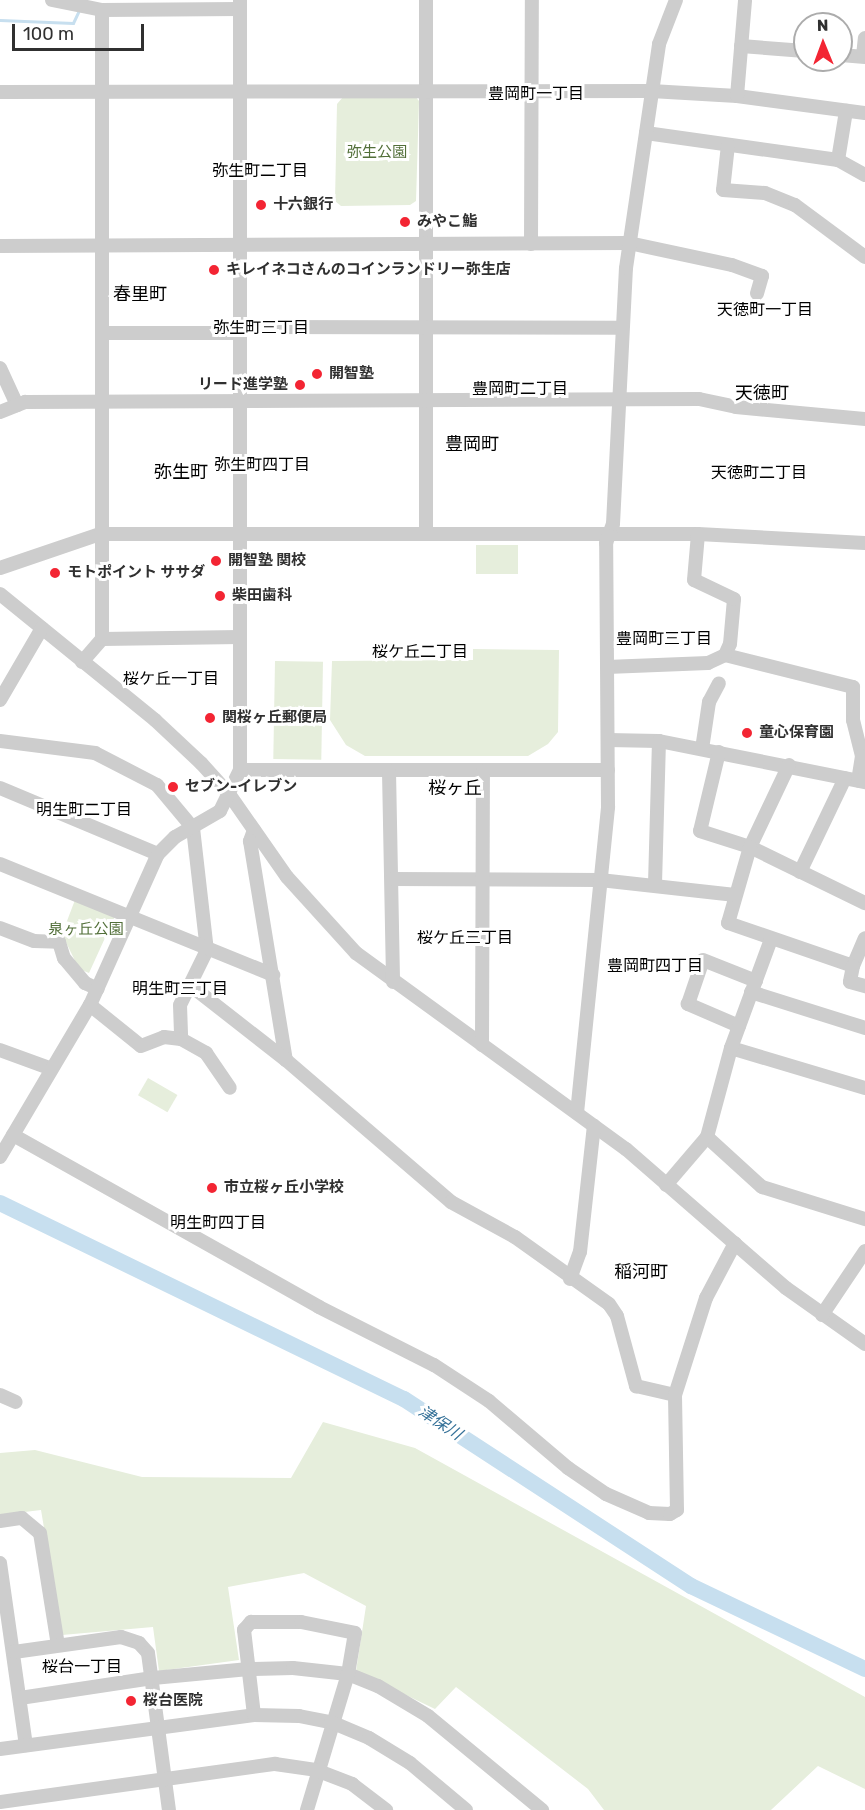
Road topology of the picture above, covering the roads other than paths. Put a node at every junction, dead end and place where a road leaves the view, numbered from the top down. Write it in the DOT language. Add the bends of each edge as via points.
graph roads {
  1 [pos="52,0"];
  2 [pos="426,0"];
  3 [pos="531,0"];
  4 [pos="676,0"];
  5 [pos="745,0"];
  6 [pos="240,4"];
  7 [pos="102,10"];
  8 [pos="865,38"];
  9 [pos="741,46"];
  10 [pos="793,50"];
  11 [pos="864,57"];
  12 [pos="531,90"];
  13 [pos="651,91"];
  14 [pos="0,92"];
  15 [pos="102,92"];
  16 [pos="241,92"];
  17 [pos="427,92"];
  18 [pos="737,96"];
  19 [pos="846,111"];
  20 [pos="865,113"];
  21 [pos="646,133"];
  22 [pos="728,145"];
  23 [pos="838,160"];
  24 [pos="865,175"];
  25 [pos="531,243"];
  26 [pos="629,243"];
  27 [pos="426,244"];
  28 [pos="0,246"];
  29 [pos="103,246"];
  30 [pos="239,246"];
  31 [pos="865,256"];
  32 [pos="757,293"];
  33 [pos="426,327"];
  34 [pos="622,328"];
  35 [pos="240,330"];
  36 [pos="103,333"];
  37 [pos="0,368"];
  38 [pos="426,400"];
  39 [pos="618,400"];
  40 [pos="103,401"];
  41 [pos="241,401"];
  42 [pos="17,405"];
  43 [pos="0,412"];
  44 [pos="865,419"];
  45 [pos="100,534"];
  46 [pos="426,534"];
  47 [pos="610,534"];
  48 [pos="698,534"];
  49 [pos="240,535"];
  50 [pos="865,543"];
  51 [pos="2,567"];
  52 [pos="0,594"];
  53 [pos="16,608"];
  54 [pos="42,628"];
  55 [pos="240,637"];
  56 [pos="102,639"];
  57 [pos="725,655"];
  58 [pos="82,662"];
  59 [pos="607,667"];
  60 [pos="719,683"];
  61 [pos="0,700"];
  62 [pos="608,740"];
  63 [pos="0,741"];
  64 [pos="659,741"];
  65 [pos="702,749"];
  66 [pos="719,752"];
  67 [pos="789,765"];
  68 [pos="240,770"];
  69 [pos="608,770"];
  70 [pos="389,771"];
  71 [pos="483,771"];
  72 [pos="856,780"];
  73 [pos="0,788"];
  74 [pos="230,794"];
  75 [pos="193,828"];
  76 [pos="254,830"];
  77 [pos="750,848"];
  78 [pos="158,854"];
  79 [pos="0,864"];
  80 [pos="800,872"];
  81 [pos="483,878"];
  82 [pos="392,879"];
  83 [pos="600,880"];
  84 [pos="655,884"];
  85 [pos="735,895"];
  86 [pos="865,903"];
  87 [pos="129,918"];
  88 [pos="0,928"];
  89 [pos="865,938"];
  90 [pos="771,939"];
  91 [pos="207,950"];
  92 [pos="853,966"];
  93 [pos="273,975"];
  94 [pos="393,982"];
  95 [pos="190,985"];
  96 [pos="754,987"];
  97 [pos="865,987"];
  98 [pos="98,989"];
  99 [pos="90,1005"];
  100 [pos="739,1026"];
  101 [pos="865,1028"];
  102 [pos="181,1039"];
  103 [pos="482,1045"];
  104 [pos="731,1048"];
  105 [pos="0,1050"];
  106 [pos="286,1060"];
  107 [pos="52,1069"];
  108 [pos="230,1088"];
  109 [pos="865,1088"];
  110 [pos="577,1113"];
  111 [pos="594,1126"];
  112 [pos="707,1137"];
  113 [pos="11,1140"];
  114 [pos="0,1157"];
  115 [pos="666,1185"];
  116 [pos="865,1219"];
  117 [pos="735,1243"];
  118 [pos="863,1260"];
  119 [pos="570,1279"];
  120 [pos="822,1315"];
  121 [pos="865,1344"];
  122 [pos="0,1395"];
  123 [pos="675,1395"];
  124 [pos="16,1402"];
  125 [pos="0,1521"];
  126 [pos="0,1563"];
  127 [pos="58,1645"];
  128 [pos="14,1652"];
  129 [pos="249,1669"];
  130 [pos="348,1674"];
  131 [pos="153,1678"];
  132 [pos="20,1698"];
  133 [pos="254,1715"];
  134 [pos="331,1722"];
  135 [pos="160,1730"];
  136 [pos="26,1745"];
  137 [pos="0,1749"];
  138 [pos="316,1770"];
  139 [pos="165,1778"];
  140 [pos="0,1802"];
  141 [pos="534,1808"];
  142 [pos="169,1810"];
  143 [pos="307,1810"];
  144 [pos="387,1810"];
  145 [pos="466,1810"];
  1 -- 7 [label="street"];
  2 -- 17 [label="street"];
  3 -- 12 [label="street"];
  4 -- 13 [label="street" via="660,44"];
  5 -- 9 [label="street"];
  6 -- 7 [label="street"];
  6 -- 16 [label="street"];
  7 -- 15 [label="street"];
  8 -- 11 [label="street"];
  9 -- 10 [label="street"];
  9 -- 18 [label="street"];
  12 -- 13 [label="street"];
  12 -- 17 [label="street"];
  12 -- 25 [label="street"];
  13 -- 18 [label="street"];
  13 -- 21 [label="street"];
  14 -- 15 [label="street"];
  15 -- 16 [label="street"];
  15 -- 29 [label="street"];
  16 -- 17 [label="street"];
  16 -- 30 [label="street"];
  17 -- 27 [label="street"];
  18 -- 19 [label="street"];
  19 -- 20 [label="street"];
  19 -- 23 [label="street"];
  21 -- 22 [label="street"];
  21 -- 26 [label="street"];
  22 -- 23 [label="street"];
  22 -- 31 [label="street" via="723,190 765,193 795,206"];
  23 -- 24 [label="street"];
  25 -- 26 [label="street"];
  25 -- 27 [label="street"];
  26 -- 32 [label="street" via="752,272 762,276"];
  26 -- 34 [label="street"];
  27 -- 30 [label="street"];
  27 -- 33 [label="street"];
  28 -- 29 [label="street"];
  29 -- 30 [label="street"];
  29 -- 36 [label="street"];
  30 -- 35 [label="street"];
  33 -- 34 [label="street"];
  33 -- 35 [label="street"];
  33 -- 38 [label="street"];
  34 -- 39 [label="street"];
  35 -- 36 [label="street"];
  35 -- 41 [label="street"];
  36 -- 40 [label="street"];
  37 -- 42 [label="street"];
  38 -- 39 [label="street"];
  38 -- 41 [label="street"];
  38 -- 46 [label="street"];
  39 -- 44 [label="street" via="699,399 736,407"];
  39 -- 47 [label="street"];
  40 -- 41 [label="street"];
  40 -- 42 [label="street"];
  40 -- 45 [label="street"];
  41 -- 49 [label="street"];
  42 -- 43 [label="street"];
  45 -- 49 [label="street"];
  45 -- 51 [label="street"];
  45 -- 56 [label="street"];
  46 -- 47 [label="street"];
  46 -- 49 [label="street"];
  47 -- 48 [label="street"];
  47 -- 59 [label="street" via="606,543"];
  48 -- 50 [label="street"];
  48 -- 57 [label="street" via="694,580 734,599 730,644"];
  49 -- 55 [label="street"];
  51 -- 53 [label="street" via="3,583"];
  52 -- 53 [label="street"];
  53 -- 54 [label="street"];
  54 -- 58 [label="street"];
  54 -- 61 [label="street"];
  55 -- 56 [label="street"];
  55 -- 68 [label="street"];
  56 -- 58 [label="street"];
  57 -- 59 [label="street" via="708,663"];
  57 -- 72 [label="street" via="853,687 853,720 862,756"];
  58 -- 74 [label="street" via="155,720"];
  59 -- 62 [label="street"];
  60 -- 65 [label="street" via="709,702"];
  62 -- 64 [label="street"];
  62 -- 69 [label="street"];
  63 -- 75 [label="street" via="95,753 157,785"];
  64 -- 65 [label="street"];
  64 -- 84 [label="street"];
  65 -- 66 [label="street"];
  66 -- 67 [label="street"];
  66 -- 77 [label="street" via="700,831"];
  67 -- 72 [label="street"];
  67 -- 77 [label="street"];
  68 -- 70 [label="street"];
  68 -- 74 [label="street"];
  69 -- 71 [label="street"];
  69 -- 83 [label="street"];
  70 -- 71 [label="street"];
  70 -- 82 [label="street"];
  71 -- 81 [label="street"];
  72 -- 80 [label="street"];
  73 -- 78 [label="street"];
  74 -- 75 [label="street" via="220,811"];
  74 -- 76 [label="street"];
  75 -- 78 [label="street"];
  75 -- 91 [label="street"];
  76 -- 93 [label="street" via="250,841"];
  76 -- 94 [label="street" via="323,920"];
  77 -- 80 [label="street"];
  77 -- 85 [label="street"];
  78 -- 87 [label="street"];
  79 -- 87 [label="street"];
  80 -- 86 [label="street"];
  81 -- 82 [label="street"];
  81 -- 83 [label="street"];
  81 -- 103 [label="street"];
  82 -- 94 [label="street"];
  83 -- 84 [label="street"];
  83 -- 110 [label="street"];
  84 -- 85 [label="street"];
  85 -- 90 [label="street" via="728,923"];
  87 -- 91 [label="street"];
  87 -- 98 [label="street"];
  88 -- 98 [label="street" via="34,941 59,942 85,983"];
  89 -- 92 [label="street"];
  90 -- 92 [label="street"];
  90 -- 96 [label="street"];
  91 -- 93 [label="street"];
  91 -- 95 [label="street"];
  92 -- 97 [label="street" via="850,982"];
  93 -- 106 [label="street"];
  94 -- 103 [label="street"];
  95 -- 102 [label="street" via="180,1005"];
  95 -- 106 [label="street"];
  96 -- 100 [label="street"];
  96 -- 100 [label="street" via="703,960 688,1004"];
  96 -- 101 [label="street"];
  98 -- 99 [label="street"];
  99 -- 102 [label="street" via="141,1046 147,1047 164,1037"];
  99 -- 107 [label="street"];
  100 -- 104 [label="street"];
  102 -- 108 [label="street" via="206,1053"];
  103 -- 110 [label="street"];
  104 -- 109 [label="street"];
  104 -- 112 [label="street"];
  105 -- 107 [label="street"];
  106 -- 119 [label="street" via="451,1202 515,1237"];
  107 -- 113 [label="street"];
  110 -- 111 [label="street"];
  111 -- 115 [label="street"];
  111 -- 119 [label="street" via="580,1252"];
  112 -- 115 [label="street"];
  112 -- 116 [label="street" via="762,1187"];
  113 -- 114 [label="street"];
  113 -- 123 [label="street" via="434,1365 489,1401 568,1468 637,1510 670,1514 677,1510"];
  115 -- 117 [label="street"];
  117 -- 120 [label="street"];
  117 -- 123 [label="street" via="706,1298"];
  118 -- 120 [label="street"];
  119 -- 123 [label="street" via="613,1310 636,1386"];
  120 -- 121 [label="street"];
  122 -- 124 [label="street"];
  125 -- 127 [label="street" via="22,1518 40,1533"];
  126 -- 128 [label="street"];
  127 -- 128 [label="street"];
  127 -- 131 [label="street" via="121,1637 139,1643 148,1653"];
  128 -- 132 [label="street"];
  129 -- 130 [label="street" via="293,1668"];
  129 -- 130 [label="street" via="244,1630 251,1622 301,1622 355,1633"];
  129 -- 131 [label="street"];
  129 -- 133 [label="street"];
  130 -- 134 [label="street"];
  130 -- 141 [label="street" via="378,1686 428,1716"];
  131 -- 132 [label="street"];
  131 -- 135 [label="street"];
  132 -- 136 [label="street"];
  133 -- 134 [label="street" via="299,1716"];
  133 -- 135 [label="street"];
  134 -- 138 [label="street"];
  134 -- 145 [label="street" via="393,1751"];
  135 -- 136 [label="street"];
  135 -- 139 [label="street"];
  136 -- 137 [label="street"];
  138 -- 139 [label="street" via="275,1764"];
  138 -- 143 [label="street"];
  138 -- 144 [label="street" via="351,1784"];
  139 -- 140 [label="street"];
  139 -- 142 [label="street"];
}
